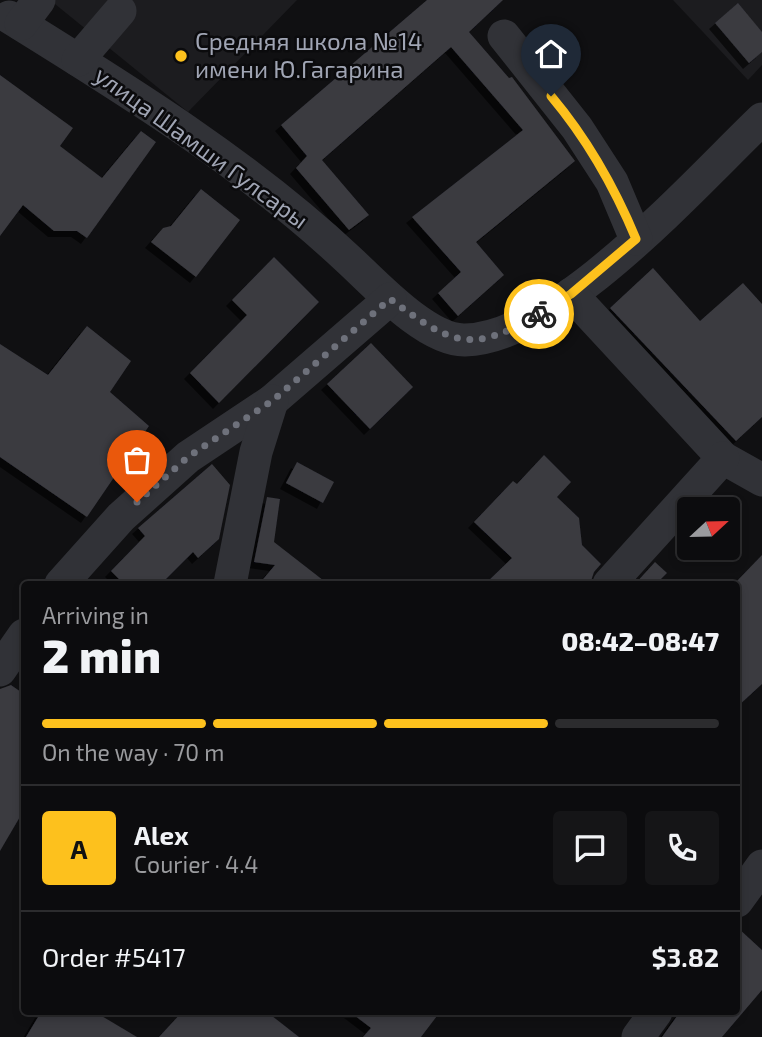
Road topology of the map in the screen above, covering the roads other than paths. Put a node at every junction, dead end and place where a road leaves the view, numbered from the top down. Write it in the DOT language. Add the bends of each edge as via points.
graph roads {
  1 [pos="120,11"];
  2 [pos="14,12"];
  3 [pos="504,36"];
  4 [pos="78,60"];
  5 [pos="762,120"];
  6 [pos="636,239"];
  7 [pos="571,294"];
  8 [pos="390,299"];
  9 [pos="272,401"];
  10 [pos="723,458"];
  11 [pos="762,480"];
  12 [pos="64,581"];
  13 [pos="231,581"];
  14 [pos="612,581"];
  15 [pos="21,639"];
  16 [pos="0,670"];
  17 [pos="762,866"];
  18 [pos="740,897"];
  19 [pos="654,1015"];
  20 [pos="638,1037"];
  1 -- 4 [label="street"];
  2 -- 4 [label="street, улица Шамши Гулсары"];
  3 -- 6 [label="street" via="578,128 611,182"];
  4 -- 8 [label="street, улица Шамши Гулсары" via="270,192"];
  5 -- 6 [label="street, улица Шамши Гулсары"];
  6 -- 7 [label="street, улица Шамши Гулсары"];
  7 -- 8 [label="street, улица Шамши Гулсары" via="520,325 489,337 462,340 437,333"];
  7 -- 10 [label="street"];
  8 -- 9 [label="street"];
  9 -- 12 [label="street" via="188,457 121,517"];
  9 -- 13 [label="street" via="256,452"];
  10 -- 11 [label="street"];
  10 -- 14 [label="street"];
  15 -- 16 [label="street"];
  17 -- 18 [label="street"];
  19 -- 20 [label="street"];
}
